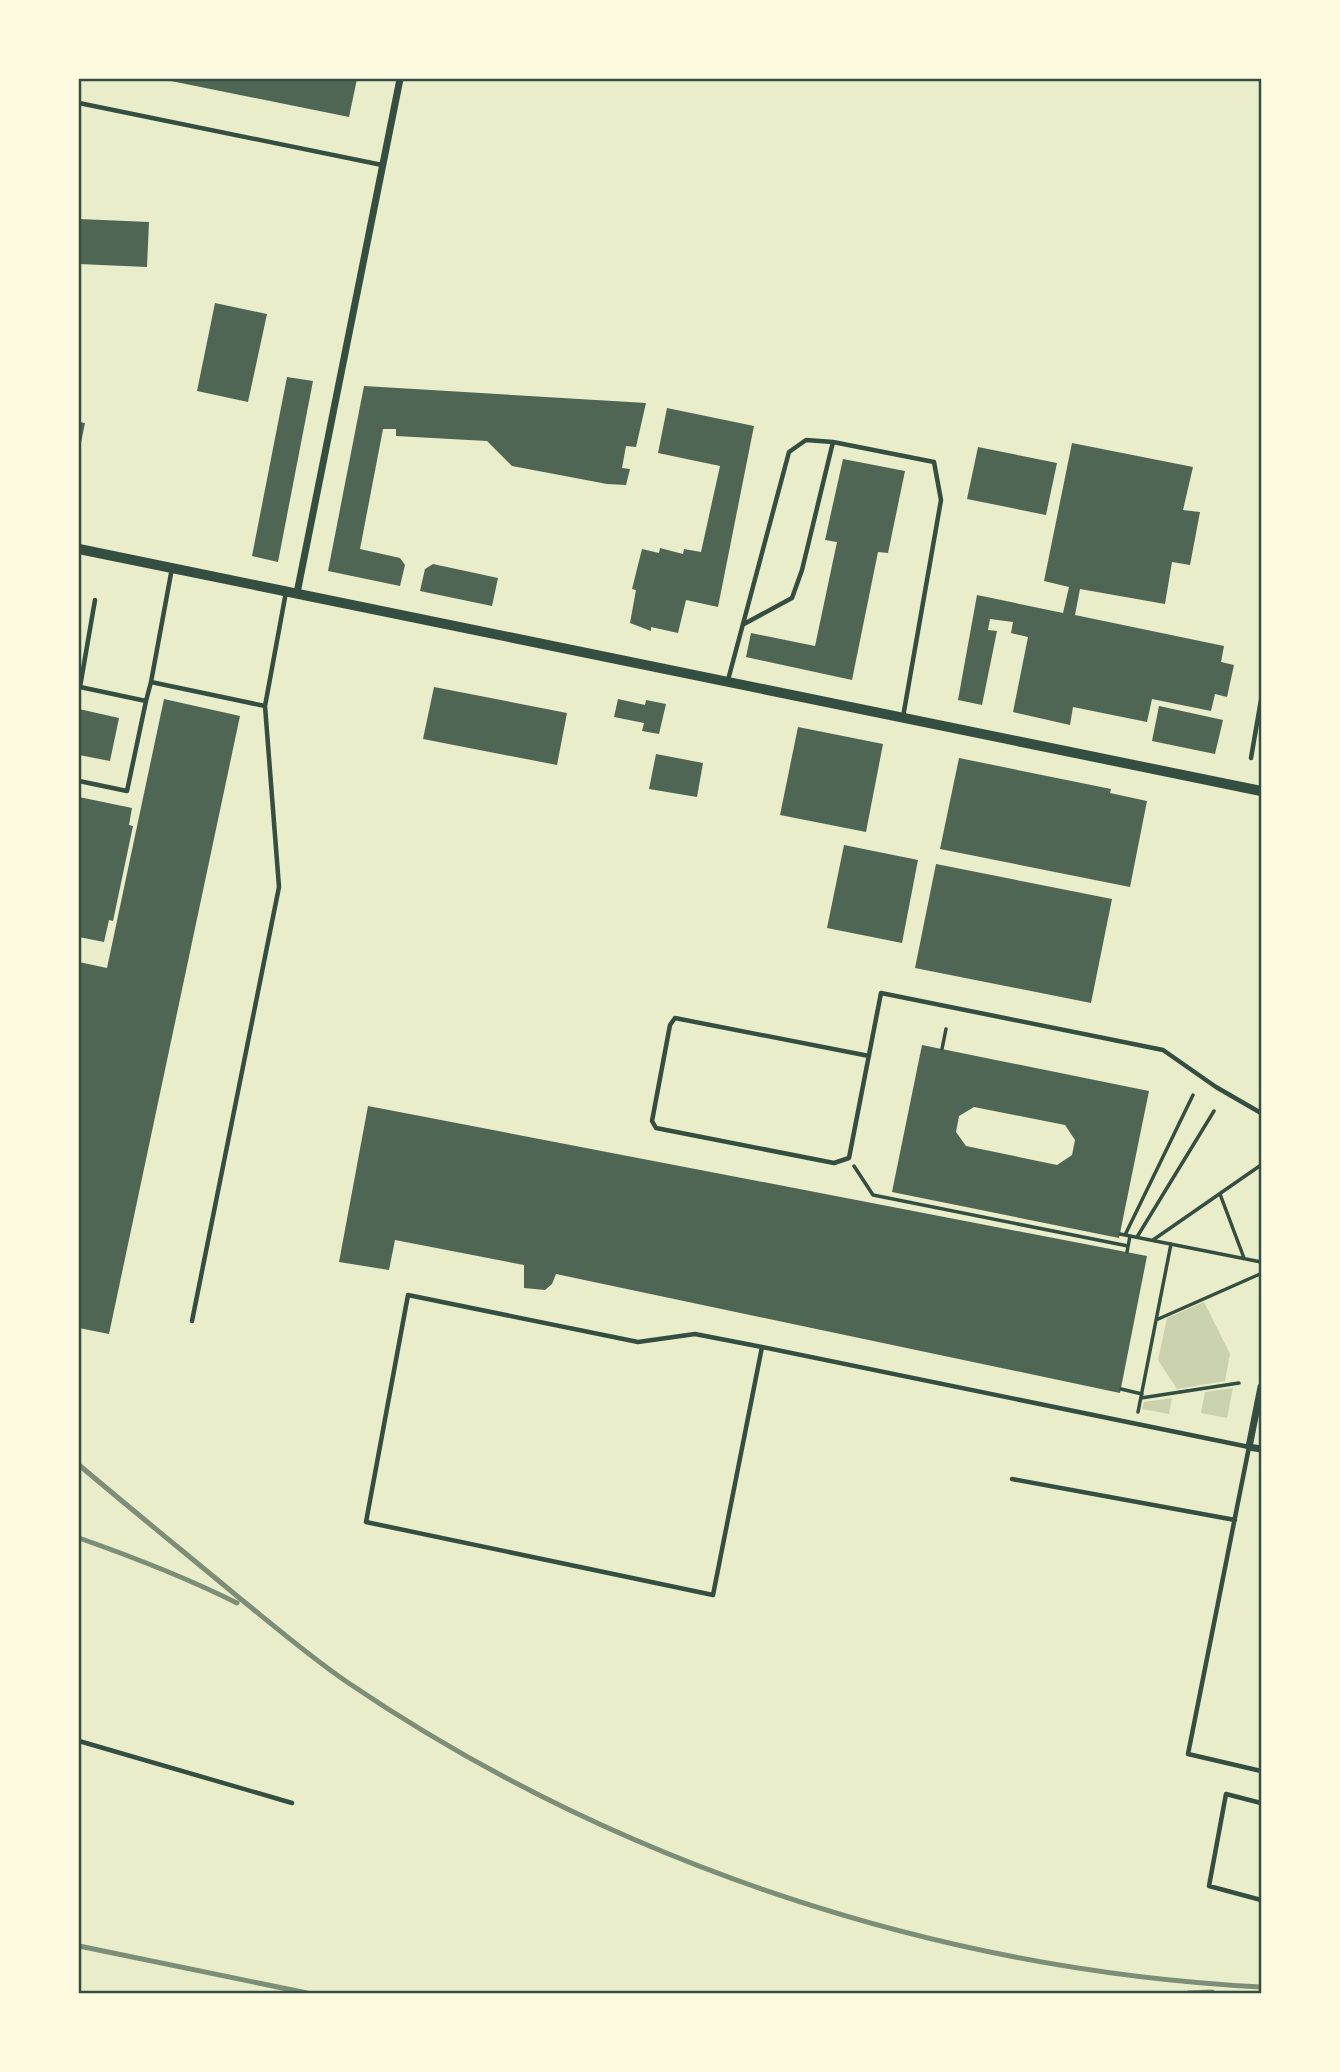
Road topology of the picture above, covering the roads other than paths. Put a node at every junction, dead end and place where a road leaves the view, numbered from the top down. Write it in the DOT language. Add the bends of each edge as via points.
graph roads {
  1 [pos="400,79"];
  2 [pos="79,103"];
  3 [pos="383,166"];
  4 [pos="833,442"];
  5 [pos="79,549"];
  6 [pos="172,568"];
  7 [pos="292,592"];
  8 [pos="95,600"];
  9 [pos="743,624"];
  10 [pos="151,682"];
  11 [pos="727,682"];
  12 [pos="1261,700"];
  13 [pos="146,701"];
  14 [pos="265,706"];
  15 [pos="902,718"];
  16 [pos="1251,758"];
  17 [pos="79,781"];
  18 [pos="1261,791"];
  19 [pos="869,1056"];
  20 [pos="1261,1113"];
  21 [pos="192,1321"];
  22 [pos="762,1348"];
  23 [pos="1261,1387"];
  24 [pos="1249,1447"];
  25 [pos="1261,1449"];
  26 [pos="1013,1479"];
  27 [pos="1235,1520"];
  28 [pos="79,1741"];
  29 [pos="1261,1771"];
  30 [pos="292,1802"];
  31 [pos="1261,1803"];
  32 [pos="1261,1900"];
  1 -- 3 [label="street"];
  2 -- 3 [label="lane"];
  3 -- 7 [label="street"];
  4 -- 9 [label="lane" via="792,598"];
  4 -- 9 [label="lane" via="806,440 789,452"];
  4 -- 15 [label="lane" via="934,462 940,500"];
  5 -- 6 [label="street"];
  6 -- 7 [label="street"];
  6 -- 10 [label="lane"];
  7 -- 11 [label="street"];
  7 -- 14 [label="lane"];
  8 -- 13 [label="lane" via="80,687"];
  9 -- 11 [label="lane"];
  10 -- 13 [label="lane"];
  10 -- 14 [label="lane"];
  11 -- 15 [label="street"];
  12 -- 16 [label="lane"];
  13 -- 17 [label="lane" via="127,791"];
  14 -- 21 [label="lane" via="279,887"];
  15 -- 18 [label="street"];
  19 -- 19 [label="lane" via="849,1158 834,1163 656,1128 652,1121 675,1018"];
  19 -- 20 [label="lane" via="881,993 1163,1051"];
  22 -- 22 [label="lane" via="695,1334 638,1342 408,1295 366,1522 713,1595"];
  22 -- 24 [label="lane"];
  23 -- 24 [label="street"];
  24 -- 25 [label="street"];
  24 -- 27 [label="lane"];
  26 -- 27 [label="lane"];
  27 -- 29 [label="lane" via="1188,1754"];
  28 -- 30 [label="lane"];
  31 -- 32 [label="lane" via="1226,1794 1209,1886"];
}
